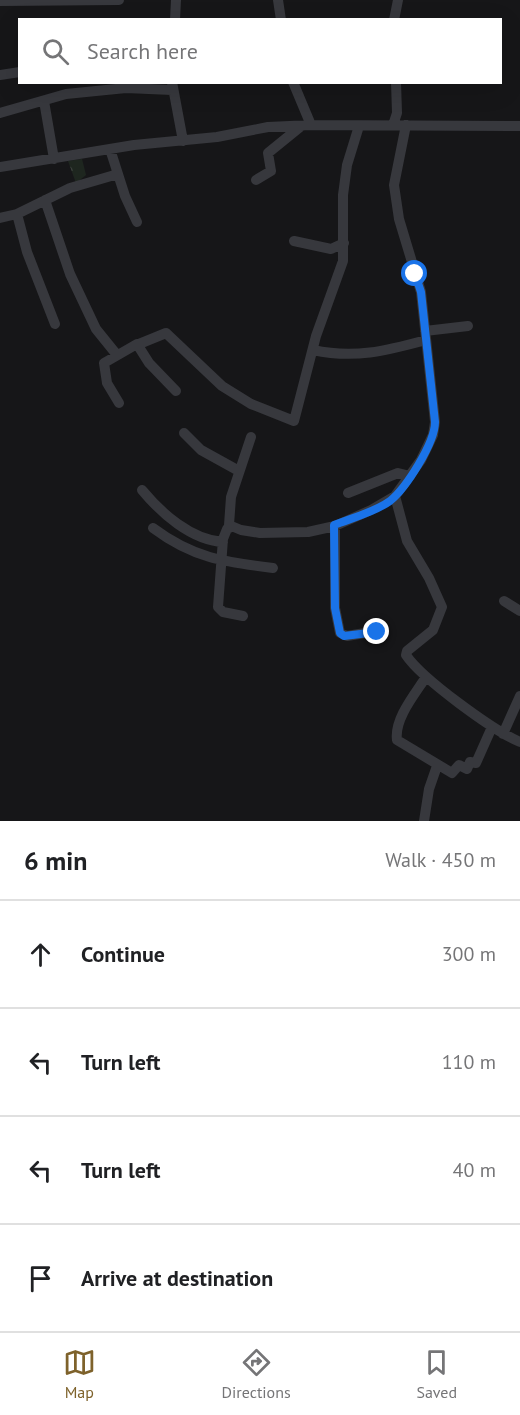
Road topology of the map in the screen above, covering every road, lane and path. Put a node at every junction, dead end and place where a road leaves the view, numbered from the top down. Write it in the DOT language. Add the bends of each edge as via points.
graph roads {
  1 [pos="119,0"];
  2 [pos="169,0"];
  3 [pos="176,0"];
  4 [pos="278,0"];
  5 [pos="398,0"];
  6 [pos="0,1"];
  7 [pos="175,18"];
  8 [pos="281,18"];
  9 [pos="394,18"];
  10 [pos="18,72"];
  11 [pos="0,75"];
  12 [pos="294,84"];
  13 [pos="396,84"];
  14 [pos="172,86"];
  15 [pos="44,101"];
  16 [pos="0,113"];
  17 [pos="393,125"];
  18 [pos="406,125"];
  19 [pos="305,126"];
  20 [pos="359,126"];
  21 [pos="520,126"];
  22 [pos="183,141"];
  23 [pos="110,149"];
  24 [pos="54,159"];
  25 [pos="0,167"];
  26 [pos="118,174"];
  27 [pos="256,180"];
  28 [pos="45,200"];
  29 [pos="17,214"];
  30 [pos="0,218"];
  31 [pos="137,222"];
  32 [pos="294,241"];
  33 [pos="344,243"];
  34 [pos="55,324"];
  35 [pos="468,326"];
  36 [pos="425,335"];
  37 [pos="139,344"];
  38 [pos="313,350"];
  39 [pos="117,355"];
  40 [pos="176,391"];
  41 [pos="119,403"];
  42 [pos="184,433"];
  43 [pos="251,437"];
  44 [pos="239,471"];
  45 [pos="410,476"];
  46 [pos="142,490"];
  47 [pos="348,493"];
  48 [pos="394,496"];
  49 [pos="334,525"];
  50 [pos="153,528"];
  51 [pos="231,528"];
  52 [pos="223,542"];
  53 [pos="221,562"];
  54 [pos="273,568"];
  55 [pos="504,601"];
  56 [pos="520,610"];
  57 [pos="243,616"];
  58 [pos="377,632"];
  59 [pos="426,677"];
  60 [pos="520,698"];
  61 [pos="492,727"];
  62 [pos="503,734"];
  63 [pos="520,742"];
  64 [pos="437,765"];
  65 [pos="424,821"];
  1 -- 6 [label="street"];
  2 -- 3 [label="street"];
  3 -- 7 [label="street"];
  4 -- 8 [label="street"];
  5 -- 9 [label="street"];
  10 -- 11 [label="street"];
  12 -- 19 [label="street"];
  13 -- 17 [label="street" via="397,113"];
  14 -- 15 [label="street" via="104,90 53,96"];
  14 -- 22 [label="street"];
  15 -- 16 [label="street"];
  15 -- 24 [label="street"];
  17 -- 18 [label="street"];
  17 -- 20 [label="street"];
  18 -- 21 [label="street"];
  18 -- 36 [label="street" via="394,185 399,219 421,292"];
  19 -- 20 [label="street"];
  19 -- 22 [label="street" via="268,127"];
  19 -- 27 [label="street" via="268,153 271,171"];
  20 -- 33 [label="street" via="347,165"];
  22 -- 23 [label="street"];
  23 -- 24 [label="street"];
  23 -- 26 [label="street"];
  24 -- 25 [label="street"];
  26 -- 28 [label="street" via="89,181"];
  26 -- 31 [label="street"];
  28 -- 29 [label="street"];
  28 -- 39 [label="street" via="70,274 96,329"];
  29 -- 30 [label="street"];
  29 -- 34 [label="street"];
  32 -- 33 [label="street" via="331,249"];
  33 -- 38 [label="street" via="344,261"];
  35 -- 36 [label="street"];
  36 -- 38 [label="street" via="375,354"];
  36 -- 45 [label="street" via="435,429"];
  37 -- 38 [label="street" via="166,333 222,387 294,421"];
  37 -- 39 [label="street"];
  37 -- 40 [label="street" via="149,363"];
  39 -- 41 [label="street" via="104,363 107,383"];
  42 -- 44 [label="street" via="201,450"];
  43 -- 44 [label="street"];
  44 -- 51 [label="street" via="230,503"];
  45 -- 47 [label="street" via="398,473"];
  45 -- 48 [label="street"];
  46 -- 52 [label="street" via="174,520 207,539"];
  48 -- 49 [label="street"];
  48 -- 59 [label="street" via="407,541 442,607 433,630 405,654"];
  49 -- 51 [label="street" via="286,534"];
  49 -- 58 [label="street" via="335,608 340,633 344,636"];
  50 -- 53 [label="street" via="186,550"];
  51 -- 52 [label="street" via="224,533"];
  52 -- 53 [label="street"];
  53 -- 54 [label="street"];
  53 -- 57 [label="street" via="219,609"];
  55 -- 56 [label="street"];
  59 -- 61 [label="street"];
  59 -- 64 [label="street" via="396,734 397,740"];
  60 -- 62 [label="street"];
  61 -- 62 [label="street"];
  61 -- 64 [label="street" via="476,763 470,762 467,769 459,765 452,773"];
  62 -- 63 [label="street"];
  64 -- 65 [label="street"];
}
